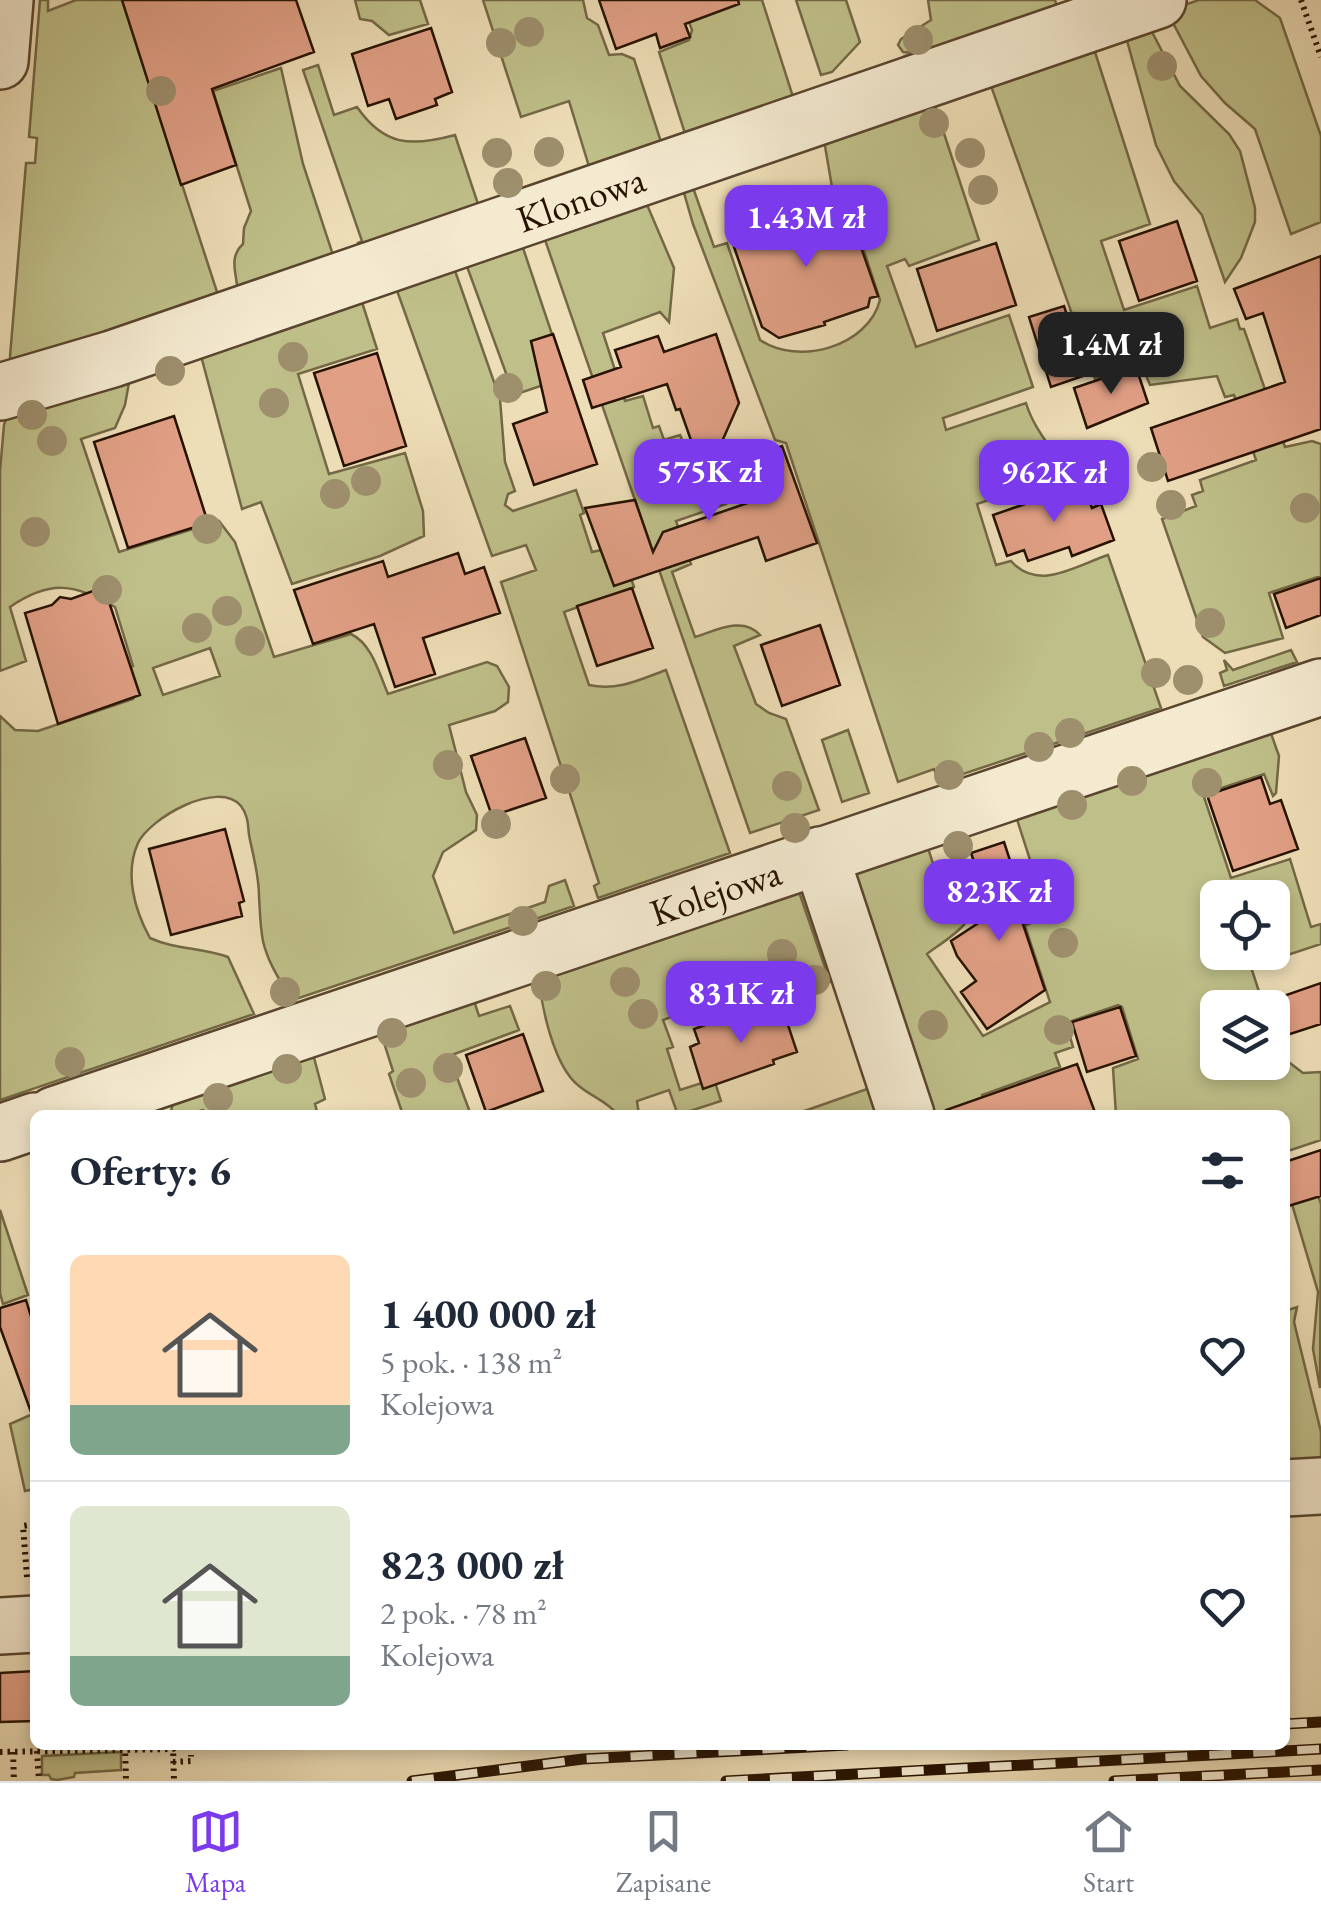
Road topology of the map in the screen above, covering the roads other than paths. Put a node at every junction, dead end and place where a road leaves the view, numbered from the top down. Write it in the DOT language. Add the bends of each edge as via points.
graph roads {
  1 [pos="5,0"];
  2 [pos="1158,0"];
  3 [pos="0,61"];
  4 [pos="0,392"];
  5 [pos="1321,687"];
  6 [pos="820,856"];
  7 [pos="144,1101"];
  8 [pos="86,1110"];
  9 [pos="904,1110"];
  10 [pos="30,1123"];
  11 [pos="0,1133"];
  12 [pos="1321,1486"];
  13 [pos="1290,1488"];
  1 -- 3 [label="street"];
  2 -- 4 [label="street, Klonowa"];
  5 -- 6 [label="street, Kolejowa"];
  6 -- 7 [label="street, Kolejowa"];
  6 -- 9 [label="street"];
  7 -- 8 [label="street, Kolejowa"];
  10 -- 11 [label="street"];
  12 -- 13 [label="street"];
}
